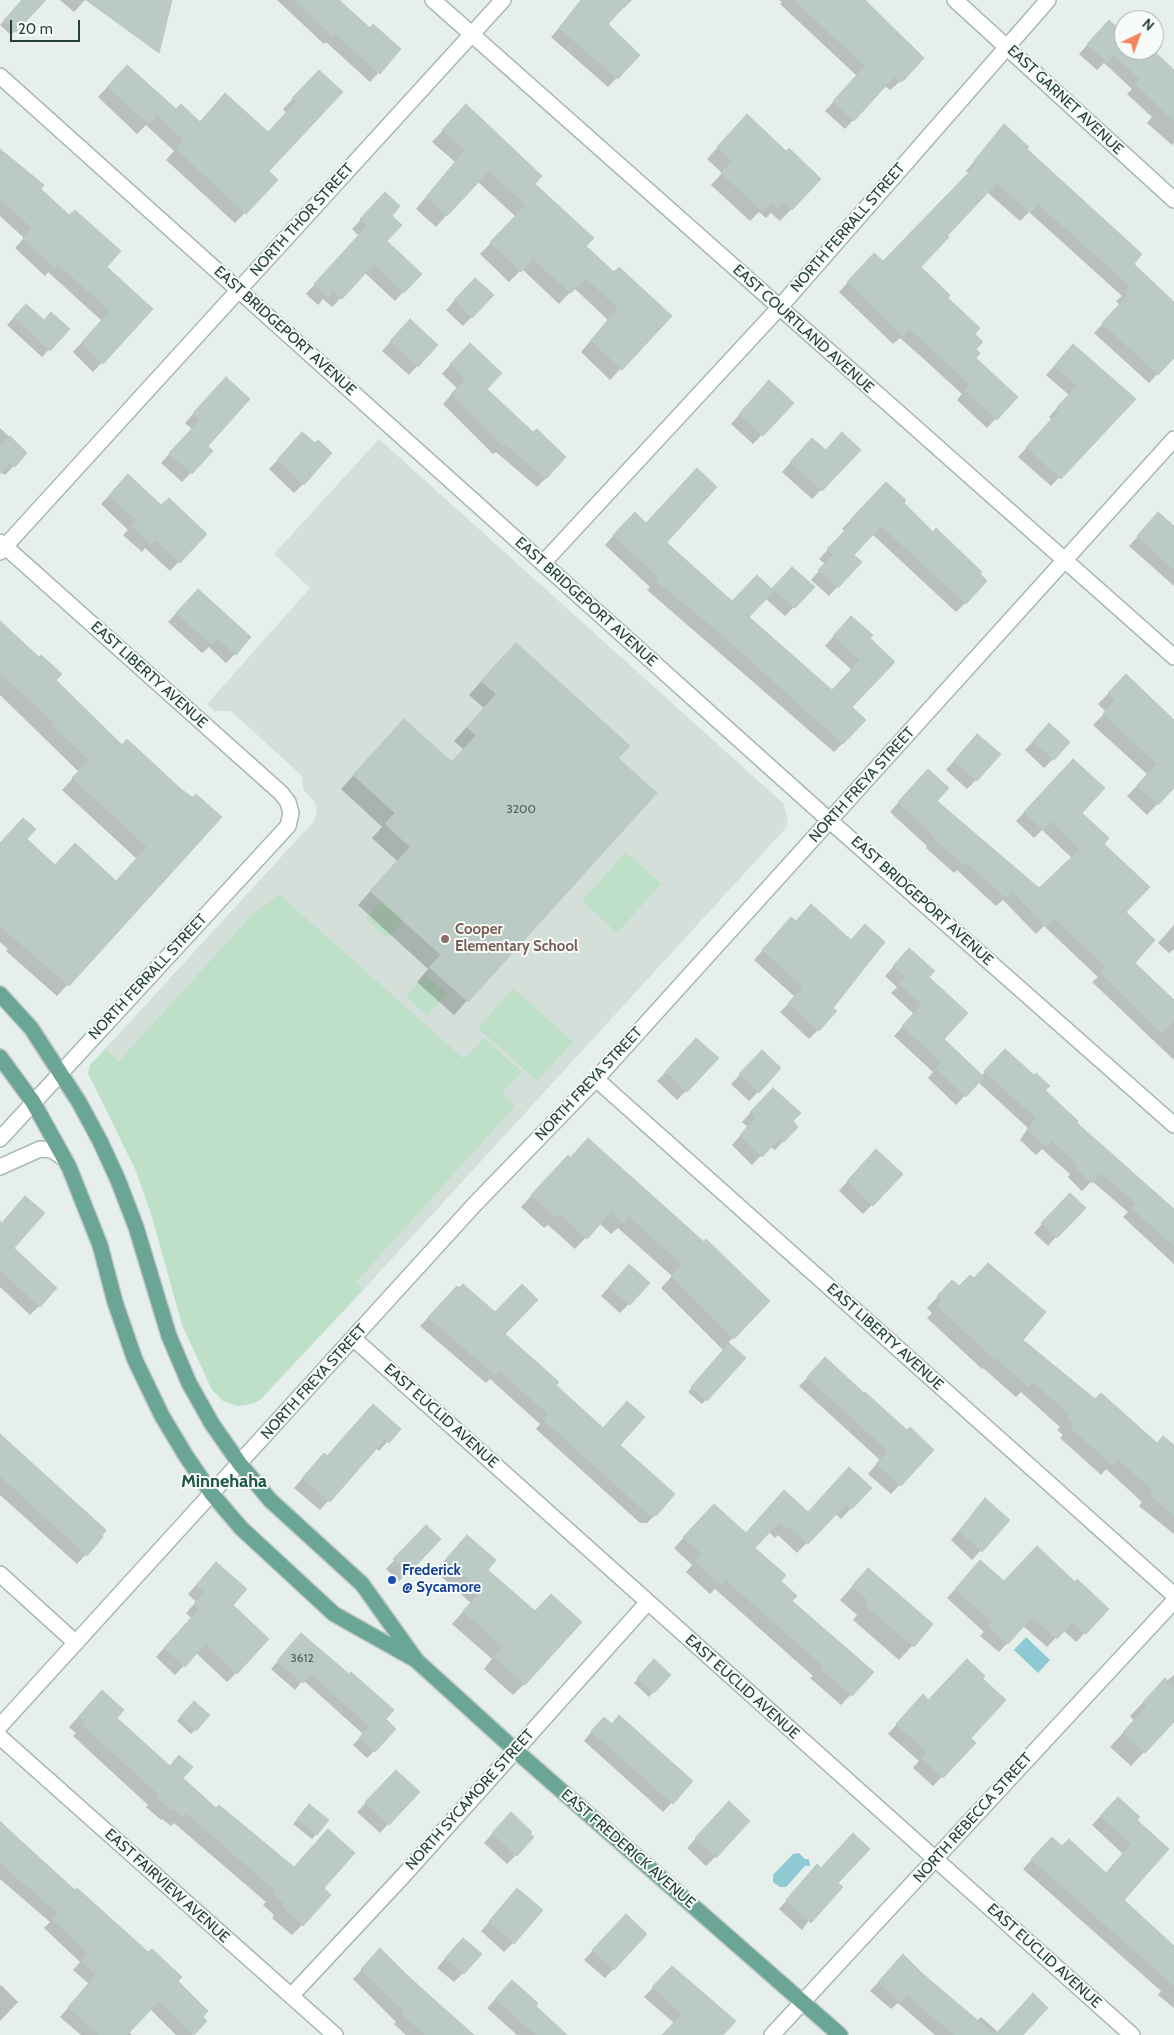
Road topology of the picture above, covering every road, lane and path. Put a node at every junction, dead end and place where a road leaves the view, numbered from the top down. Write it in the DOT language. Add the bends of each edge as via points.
graph roads {
  1 [pos="433,0"];
  2 [pos="503,0"];
  3 [pos="955,0"];
  4 [pos="1048,0"];
  5 [pos="471,35"];
  6 [pos="1006,46"];
  7 [pos="0,76"];
  8 [pos="1174,200"];
  9 [pos="239,290"];
  10 [pos="779,308"];
  11 [pos="1174,439"];
  12 [pos="2,547"];
  13 [pos="1064,561"];
  14 [pos="543,563"];
  15 [pos="1174,657"];
  16 [pos="291,813"];
  17 [pos="830,821"];
  18 [pos="0,994"];
  19 [pos="0,1057"];
  20 [pos="60,1072"];
  21 [pos="596,1079"];
  22 [pos="33,1102"];
  23 [pos="1174,1125"];
  24 [pos="0,1139"];
  25 [pos="65,1159"];
  26 [pos="0,1167"];
  27 [pos="353,1338"];
  28 [pos="240,1464"];
  29 [pos="212,1494"];
  30 [pos="0,1574"];
  31 [pos="1174,1596"];
  32 [pos="1174,1601"];
  33 [pos="648,1602"];
  34 [pos="76,1642"];
  35 [pos="417,1661"];
  36 [pos="0,1726"];
  37 [pos="0,1737"];
  38 [pos="515,1750"];
  39 [pos="936,1859"];
  40 [pos="291,1996"];
  41 [pos="803,2002"];
  42 [pos="334,2035"];
  43 [pos="772,2035"];
  44 [pos="840,2035"];
  45 [pos="1132,2035"];
  1 -- 5 [label="street, EAST COURTLAND AVENUE"];
  2 -- 5 [label="street, NORTH THOR STREET"];
  3 -- 6 [label="street, EAST GARNET AVENUE"];
  4 -- 6 [label="street, NORTH FERRALL STREET"];
  5 -- 9 [label="street, NORTH THOR STREET"];
  5 -- 10 [label="street, EAST COURTLAND AVENUE"];
  6 -- 8 [label="street, EAST GARNET AVENUE"];
  6 -- 10 [label="street, NORTH FERRALL STREET"];
  7 -- 9 [label="street, EAST BRIDGEPORT AVENUE"];
  9 -- 12 [label="street, NORTH THOR STREET"];
  9 -- 14 [label="street, EAST BRIDGEPORT AVENUE"];
  10 -- 13 [label="street, EAST COURTLAND AVENUE"];
  10 -- 14 [label="street, NORTH FERRALL STREET"];
  11 -- 13 [label="street, NORTH FREYA STREET"];
  12 -- 16 [label="street, EAST LIBERTY AVENUE" via="282,793"];
  13 -- 15 [label="street, EAST COURTLAND AVENUE"];
  13 -- 17 [label="street, NORTH FREYA STREET"];
  14 -- 17 [label="street, EAST BRIDGEPORT AVENUE"];
  16 -- 20 [label="street, NORTH FERRALL STREET" via="288,826"];
  17 -- 21 [label="street, NORTH FREYA STREET"];
  17 -- 23 [label="street, EAST BRIDGEPORT AVENUE"];
  18 -- 20 [label="main road" via="31,1028"];
  19 -- 22 [label="main road"];
  20 -- 22 [label="street, NORTH FERRALL STREET"];
  20 -- 28 [label="main road" via="79,1102 118,1180 136,1227 169,1336 189,1383"];
  21 -- 27 [label="street, NORTH FREYA STREET"];
  21 -- 31 [label="street, EAST LIBERTY AVENUE"];
  22 -- 24 [label="street, NORTH FERRALL STREET"];
  22 -- 25 [label="main road"];
  25 -- 26 [label="street" via="52,1150 40,1149"];
  25 -- 29 [label="main road" via="85,1201 135,1360 167,1424"];
  27 -- 28 [label="street, NORTH FREYA STREET"];
  27 -- 33 [label="street, EAST EUCLID AVENUE"];
  28 -- 29 [label="street, NORTH FREYA STREET"];
  28 -- 35 [label="main road, EAST FREDERICK AVENUE" via="270,1500 362,1584"];
  29 -- 34 [label="street, NORTH FREYA STREET"];
  29 -- 35 [label="main road, EAST FREDERICK AVENUE" via="241,1528 334,1614"];
  30 -- 34 [label="street"];
  32 -- 39 [label="street, NORTH REBECCA STREET"];
  33 -- 38 [label="street, NORTH SYCAMORE STREET"];
  33 -- 39 [label="street, EAST EUCLID AVENUE"];
  34 -- 36 [label="street, NORTH FREYA STREET"];
  35 -- 38 [label="main road, EAST FREDERICK AVENUE"];
  37 -- 40 [label="street, EAST FAIRVIEW AVENUE"];
  38 -- 40 [label="street, NORTH SYCAMORE STREET"];
  38 -- 41 [label="main road, EAST FREDERICK AVENUE"];
  39 -- 41 [label="street, NORTH REBECCA STREET"];
  39 -- 45 [label="street, EAST EUCLID AVENUE"];
  40 -- 42 [label="street, EAST FAIRVIEW AVENUE"];
  41 -- 43 [label="street, NORTH REBECCA STREET"];
  41 -- 44 [label="main road, EAST FREDERICK AVENUE"];
}
